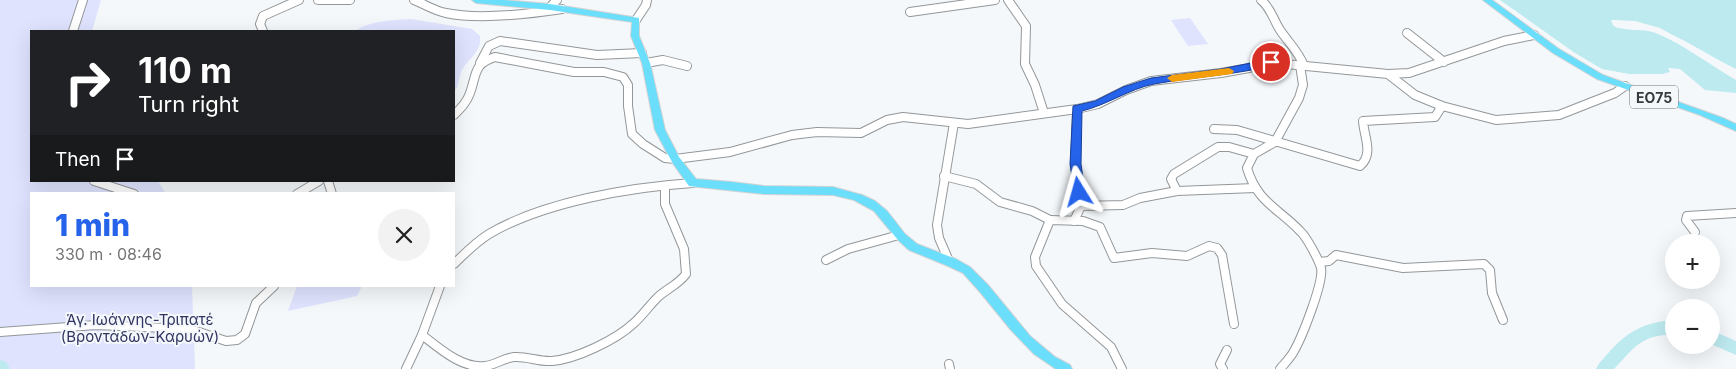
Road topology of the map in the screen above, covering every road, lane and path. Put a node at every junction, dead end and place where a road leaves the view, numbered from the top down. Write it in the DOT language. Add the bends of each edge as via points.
graph roads {
  1 [pos="83,0"];
  2 [pos="298,0"];
  3 [pos="318,0"];
  4 [pos="350,0"];
  5 [pos="414,0"];
  6 [pos="476,0"];
  7 [pos="647,0"];
  8 [pos="995,0"];
  9 [pos="1008,0"];
  10 [pos="1261,0"];
  11 [pos="1487,0"];
  12 [pos="1492,0"];
  13 [pos="553,3"];
  14 [pos="562,9"];
  15 [pos="910,12"];
  16 [pos="636,20"];
  17 [pos="73,30"];
  18 [pos="263,30"];
  19 [pos="1407,33"];
  20 [pos="1534,35"];
  21 [pos="642,53"];
  22 [pos="1444,62"];
  23 [pos="1575,62"];
  24 [pos="480,63"];
  25 [pos="646,63"];
  26 [pos="1302,65"];
  27 [pos="687,66"];
  28 [pos="1388,74"];
  29 [pos="1625,86"];
  30 [pos="1442,106"];
  31 [pos="1077,109"];
  32 [pos="1044,113"];
  33 [pos="455,114"];
  34 [pos="954,123"];
  35 [pos="1736,128"];
  36 [pos="1214,129"];
  37 [pos="1275,142"];
  38 [pos="1254,154"];
  39 [pos="675,159"];
  40 [pos="944,176"];
  41 [pos="96,182"];
  42 [pos="317,182"];
  43 [pos="693,183"];
  44 [pos="665,186"];
  45 [pos="1255,188"];
  46 [pos="1177,191"];
  47 [pos="130,192"];
  48 [pos="300,192"];
  49 [pos="1081,206"];
  50 [pos="1736,213"];
  51 [pos="1050,220"];
  52 [pos="1074,220"];
  53 [pos="1696,232"];
  54 [pos="899,235"];
  55 [pos="826,260"];
  56 [pos="950,261"];
  57 [pos="1319,262"];
  58 [pos="455,263"];
  59 [pos="273,287"];
  60 [pos="440,287"];
  61 [pos="1503,320"];
  62 [pos="1234,324"];
  63 [pos="2,331"];
  64 [pos="422,334"];
  65 [pos="1227,350"];
  66 [pos="406,369"];
  67 [pos="1066,369"];
  68 [pos="1122,369"];
  69 [pos="1223,369"];
  70 [pos="1280,369"];
  1 -- 17 [label="street"];
  2 -- 18 [label="street" via="267,14 260,22"];
  3 -- 4 [label="street"];
  5 -- 14 [label="street" via="454,14 524,15"];
  6 -- 13 [label="main road"];
  7 -- 16 [label="street"];
  8 -- 15 [label="street"];
  9 -- 32 [label="street" via="1026,26 1024,64"];
  10 -- 26 [label="street" via="1302,58"];
  11 -- 20 [label="main road, ΕΟ75"];
  12 -- 23 [label="main road, ΕΟ75"];
  13 -- 14 [label="main road"];
  14 -- 16 [label="main road"];
  16 -- 21 [label="main road" via="634,36"];
  19 -- 22 [label="street"];
  20 -- 22 [label="street" via="1504,41"];
  20 -- 23 [label="main road, ΕΟ75"];
  21 -- 24 [label="street" via="597,55 500,41 490,46"];
  21 -- 25 [label="main road"];
  22 -- 28 [label="street" via="1409,73"];
  23 -- 29 [label="main road, ΕΟ75"];
  24 -- 33 [label="street" via="468,99"];
  24 -- 39 [label="street" via="503,58 574,72 604,72 623,77 628,86 632,134 660,156"];
  25 -- 27 [label="street" via="663,60"];
  25 -- 39 [label="main road" via="660,130"];
  26 -- 28 [label="street"];
  26 -- 31 [label="street" via="1265,62 1230,71 1151,81 1098,104"];
  26 -- 37 [label="street" via="1303,88"];
  28 -- 30 [label="street" via="1415,95"];
  29 -- 30 [label="street" via="1577,110 1540,118 1496,120"];
  29 -- 35 [label="main road, ΕΟ75"];
  30 -- 37 [label="street" via="1432,118 1363,121 1368,153 1360,166"];
  31 -- 32 [label="street"];
  31 -- 49 [label="street" via="1075,164"];
  32 -- 34 [label="street"];
  34 -- 39 [label="street" via="903,116 861,133 792,135 730,152"];
  34 -- 40 [label="street"];
  36 -- 37 [label="street" via="1237,130"];
  37 -- 38 [label="street"];
  38 -- 45 [label="street" via="1247,168"];
  38 -- 46 [label="street" via="1229,147 1215,148 1174,174 1171,179"];
  39 -- 43 [label="main road"];
  40 -- 51 [label="street" via="976,184 1000,202 1028,209"];
  40 -- 56 [label="street" via="938,232"];
  41 -- 47 [label="street"];
  42 -- 48 [label="street"];
  43 -- 44 [label="street"];
  43 -- 54 [label="main road" via="730,184 766,190 823,189 842,193 863,199 881,210"];
  44 -- 58 [label="street" via="569,202 516,220 470,248"];
  44 -- 64 [label="street" via="666,204 684,250 686,274 621,334 561,360 514,357 482,367 452,357"];
  45 -- 46 [label="street"];
  45 -- 57 [label="street" via="1270,206 1302,232"];
  46 -- 49 [label="street" via="1140,198 1123,206"];
  49 -- 52 [label="street"];
  50 -- 53 [label="street" via="1687,216 1686,220"];
  51 -- 52 [label="street"];
  51 -- 68 [label="street" via="1036,257 1036,266 1062,304 1110,347"];
  52 -- 62 [label="street" via="1100,227 1114,258 1152,253 1188,256 1209,246 1217,248 1222,255"];
  54 -- 55 [label="street" via="848,249"];
  54 -- 56 [label="main road" via="917,249"];
  56 -- 67 [label="main road" via="971,274 1035,350"];
  57 -- 61 [label="street" via="1328,261 1336,255 1403,268 1484,264 1490,270 1492,293"];
  57 -- 70 [label="street" via="1322,273 1320,286 1297,346"];
  59 -- 63 [label="street" via="256,303 246,334 231,342 190,329 96,326"];
  60 -- 64 [label="street"];
  64 -- 66 [label="street"];
  65 -- 69 [label="street" via="1220,364"];
}
